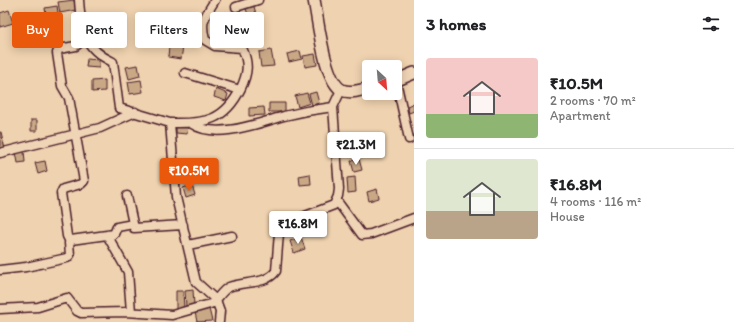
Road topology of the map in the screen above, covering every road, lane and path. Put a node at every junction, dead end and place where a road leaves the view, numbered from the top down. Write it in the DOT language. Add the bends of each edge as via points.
graph roads {
  1 [pos="79,0"];
  2 [pos="214,0"];
  3 [pos="258,0"];
  4 [pos="314,0"];
  5 [pos="236,7"];
  6 [pos="80,12"];
  7 [pos="71,47"];
  8 [pos="91,48"];
  9 [pos="186,73"];
  10 [pos="414,73"];
  11 [pos="402,78"];
  12 [pos="362,89"];
  13 [pos="240,90"];
  14 [pos="341,90"];
  15 [pos="400,100"];
  16 [pos="333,107"];
  17 [pos="135,112"];
  18 [pos="170,124"];
  19 [pos="192,124"];
  20 [pos="76,134"];
  21 [pos="409,139"];
  22 [pos="0,154"];
  23 [pos="127,196"];
  24 [pos="337,201"];
  25 [pos="414,218"];
  26 [pos="133,224"];
  27 [pos="183,225"];
  28 [pos="107,235"];
  29 [pos="232,236"];
  30 [pos="70,242"];
  31 [pos="188,245"];
  32 [pos="0,270"];
  33 [pos="216,301"];
  34 [pos="0,309"];
  35 [pos="131,312"];
  36 [pos="219,322"];
  1 -- 6 [label="street"];
  2 -- 13 [label="street" via="203,18 205,40 215,46 242,48 247,60 247,75"];
  3 -- 5 [label="street"];
  4 -- 14 [label="street" via="323,53 330,75"];
  7 -- 20 [label="street" via="59,49 56,53 62,86 69,98"];
  8 -- 17 [label="street" via="101,57 113,62 119,108"];
  9 -- 13 [label="street"];
  10 -- 11 [label="street"];
  12 -- 14 [label="street" via="348,92"];
  13 -- 19 [label="street" via="234,103 223,114"];
  14 -- 16 [label="street"];
  15 -- 21 [label="street"];
  16 -- 19 [label="street" via="257,125 223,130 199,129"];
  16 -- 24 [label="street" via="339,189"];
  17 -- 18 [label="street"];
  17 -- 20 [label="street" via="100,128"];
  18 -- 19 [label="street"];
  18 -- 27 [label="street" via="176,197"];
  20 -- 22 [label="street"];
  20 -- 30 [label="street" via="84,181 62,191 67,236"];
  23 -- 26 [label="street"];
  24 -- 25 [label="street" via="362,235"];
  24 -- 33 [label="street" via="330,207 282,225 276,271 273,276 229,287"];
  26 -- 27 [label="street" via="136,228"];
  26 -- 28 [label="street" via="117,227 115,234"];
  27 -- 31 [label="street"];
  28 -- 30 [label="street"];
  28 -- 35 [label="street" via="128,272"];
  29 -- 31 [label="street"];
  30 -- 32 [label="street" via="70,255 67,258 26,268"];
  31 -- 33 [label="street" via="196,282"];
  33 -- 35 [label="street" via="172,315"];
  33 -- 36 [label="street" via="220,311"];
  34 -- 35 [label="street" via="38,307 67,298 79,312"];
}
